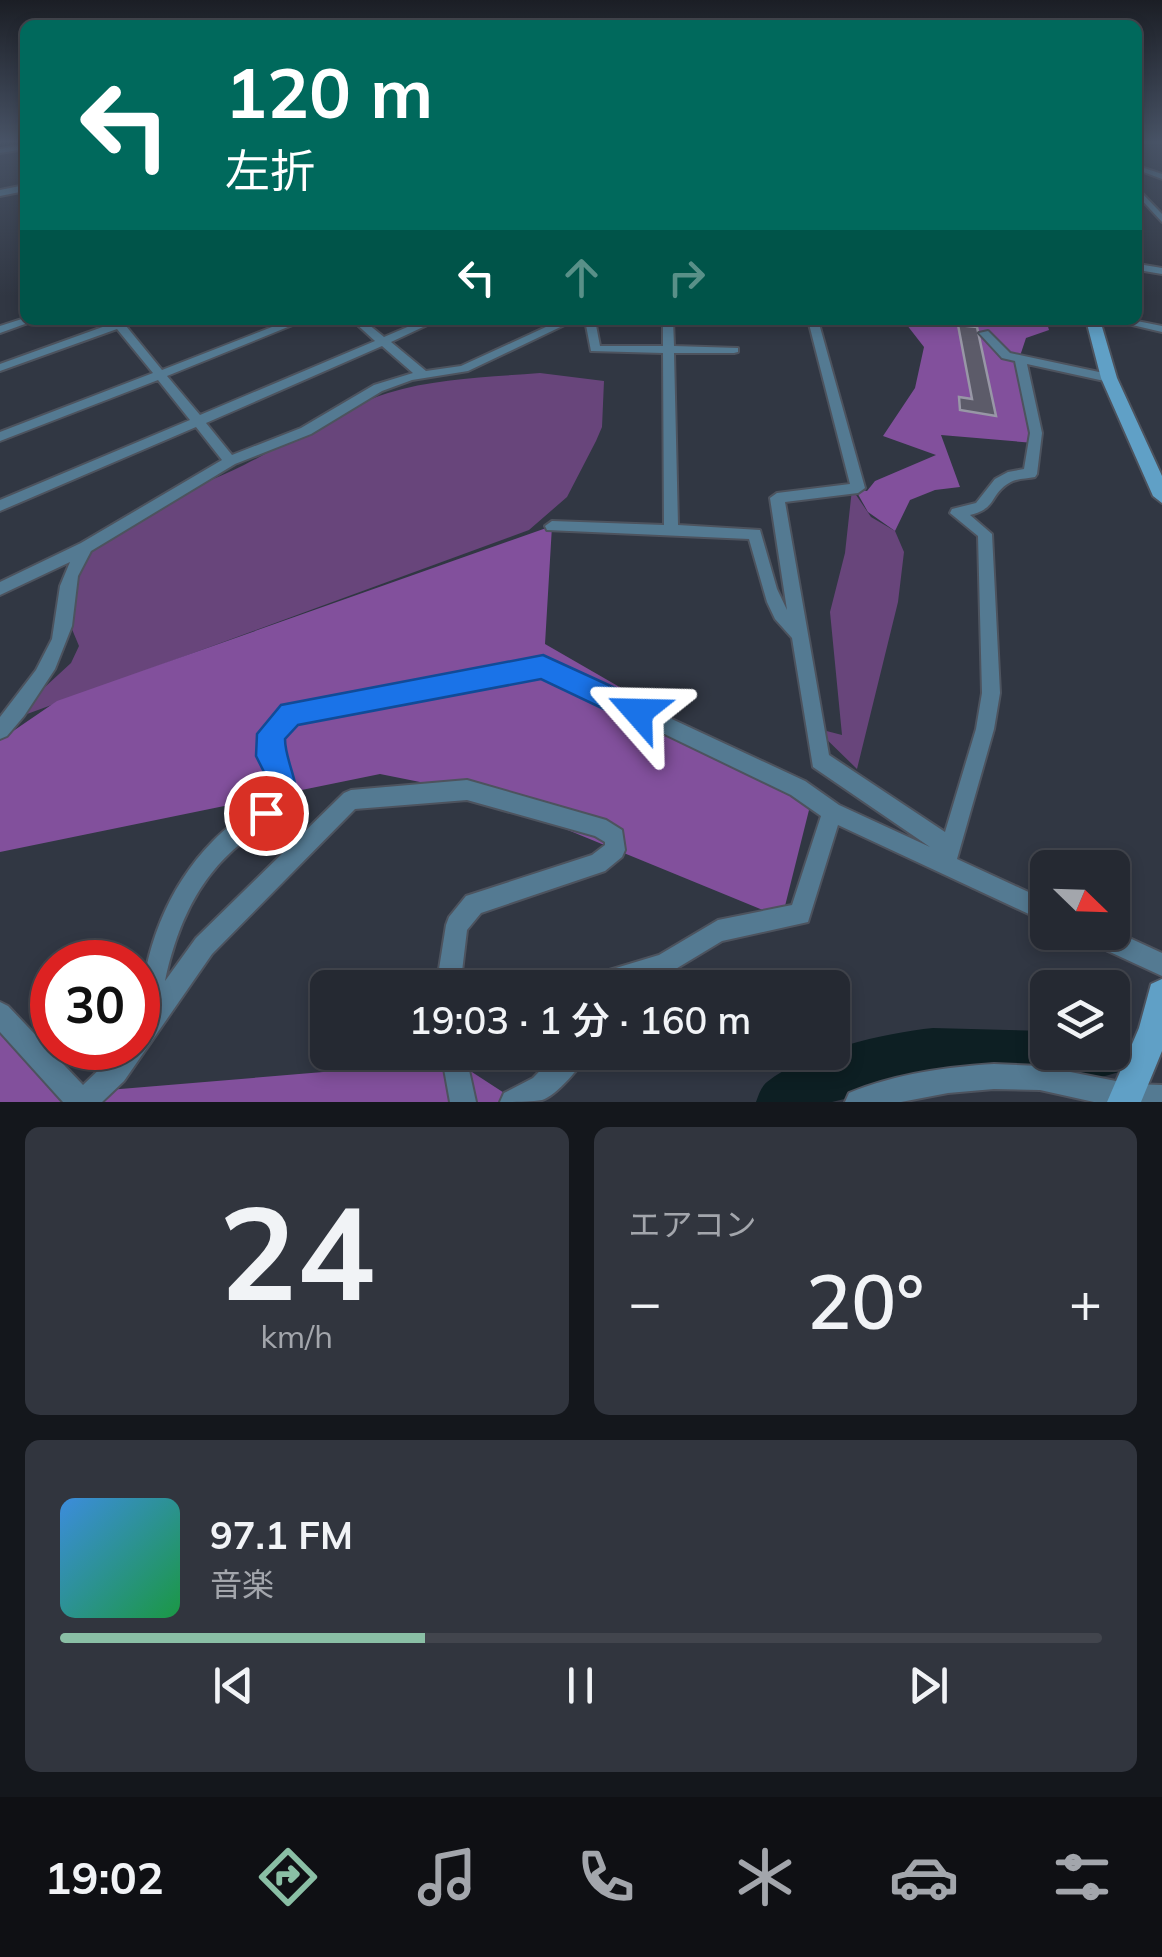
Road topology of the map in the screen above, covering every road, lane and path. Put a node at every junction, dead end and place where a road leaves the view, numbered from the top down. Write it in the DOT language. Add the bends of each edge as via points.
graph roads {
  1 [pos="1142,196"];
  2 [pos="1162,219"];
  3 [pos="118,325"];
  4 [pos="128,325"];
  5 [pos="287,325"];
  6 [pos="363,325"];
  7 [pos="421,325"];
  8 [pos="559,325"];
  9 [pos="591,325"];
  10 [pos="668,325"];
  11 [pos="814,325"];
  12 [pos="1094,325"];
  13 [pos="984,333"];
  14 [pos="384,341"];
  15 [pos="668,350"];
  16 [pos="734,350"];
  17 [pos="1020,359"];
  18 [pos="0,368"];
  19 [pos="161,374"];
  20 [pos="423,374"];
  21 [pos="1109,378"];
  22 [pos="198,420"];
  23 [pos="0,437"];
  24 [pos="230,461"];
  25 [pos="1162,496"];
  26 [pos="0,506"];
  27 [pos="552,526"];
  28 [pos="671,529"];
  29 [pos="86,547"];
  30 [pos="0,589"];
  31 [pos="799,634"];
  32 [pos="0,730"];
  33 [pos="832,812"];
  34 [pos="948,856"];
  35 [pos="1030,902"];
  36 [pos="160,946"];
  37 [pos="1130,950"];
  38 [pos="1162,965"];
  39 [pos="450,970"];
  40 [pos="646,970"];
  41 [pos="1162,995"];
  42 [pos="160,1007"];
  43 [pos="0,1014"];
  44 [pos="30,1047"];
  45 [pos="50,1070"];
  46 [pos="116,1070"];
  47 [pos="457,1070"];
  48 [pos="559,1070"];
  49 [pos="1136,1096"];
  50 [pos="463,1102"];
  51 [pos="513,1102"];
  52 [pos="858,1102"];
  1 -- 2 [label="street"];
  3 -- 18 [label="street"];
  4 -- 19 [label="street"];
  5 -- 19 [label="street"];
  6 -- 14 [label="street"];
  7 -- 14 [label="street"];
  8 -- 20 [label="street" via="464,369"];
  9 -- 15 [label="street" via="595,349"];
  10 -- 15 [label="street"];
  11 -- 31 [label="street" via="858,488 777,498"];
  12 -- 21 [label="main road"];
  13 -- 17 [label="street" via="1006,356"];
  14 -- 20 [label="street"];
  14 -- 22 [label="street"];
  15 -- 16 [label="street"];
  15 -- 28 [label="street"];
  17 -- 21 [label="street"];
  17 -- 34 [label="street" via="1036,433 1030,474 1000,480 981,507 956,513 985,534 992,693"];
  19 -- 22 [label="street"];
  19 -- 23 [label="street"];
  20 -- 24 [label="street" via="378,388 306,431"];
  21 -- 25 [label="main road"];
  22 -- 24 [label="street"];
  22 -- 26 [label="street"];
  24 -- 29 [label="street"];
  27 -- 28 [label="street"];
  28 -- 31 [label="street" via="754,534 784,623"];
  29 -- 30 [label="street"];
  29 -- 32 [label="street" via="68,575 52,656"];
  31 -- 34 [label="street" via="820,760"];
  33 -- 34 [label="street"];
  33 -- 36 [label="street" via="798,788 543,667 290,714 270,734 282,794 219,849 177,906"];
  33 -- 40 [label="street" via="800,914 718,931"];
  34 -- 35 [label="street"];
  37 -- 38 [label="street"];
  39 -- 42 [label="street" via="456,925 474,904 598,864 615,850 616,837 467,790 351,800 204,946"];
  41 -- 49 [label="main road"];
  43 -- 44 [label="street"];
  45 -- 46 [label="street" via="72,1094 87,1098"];
  47 -- 50 [label="street"];
  48 -- 51 [label="street"];
  49 -- 52 [label="street" via="1041,1078 942,1078"];
}
